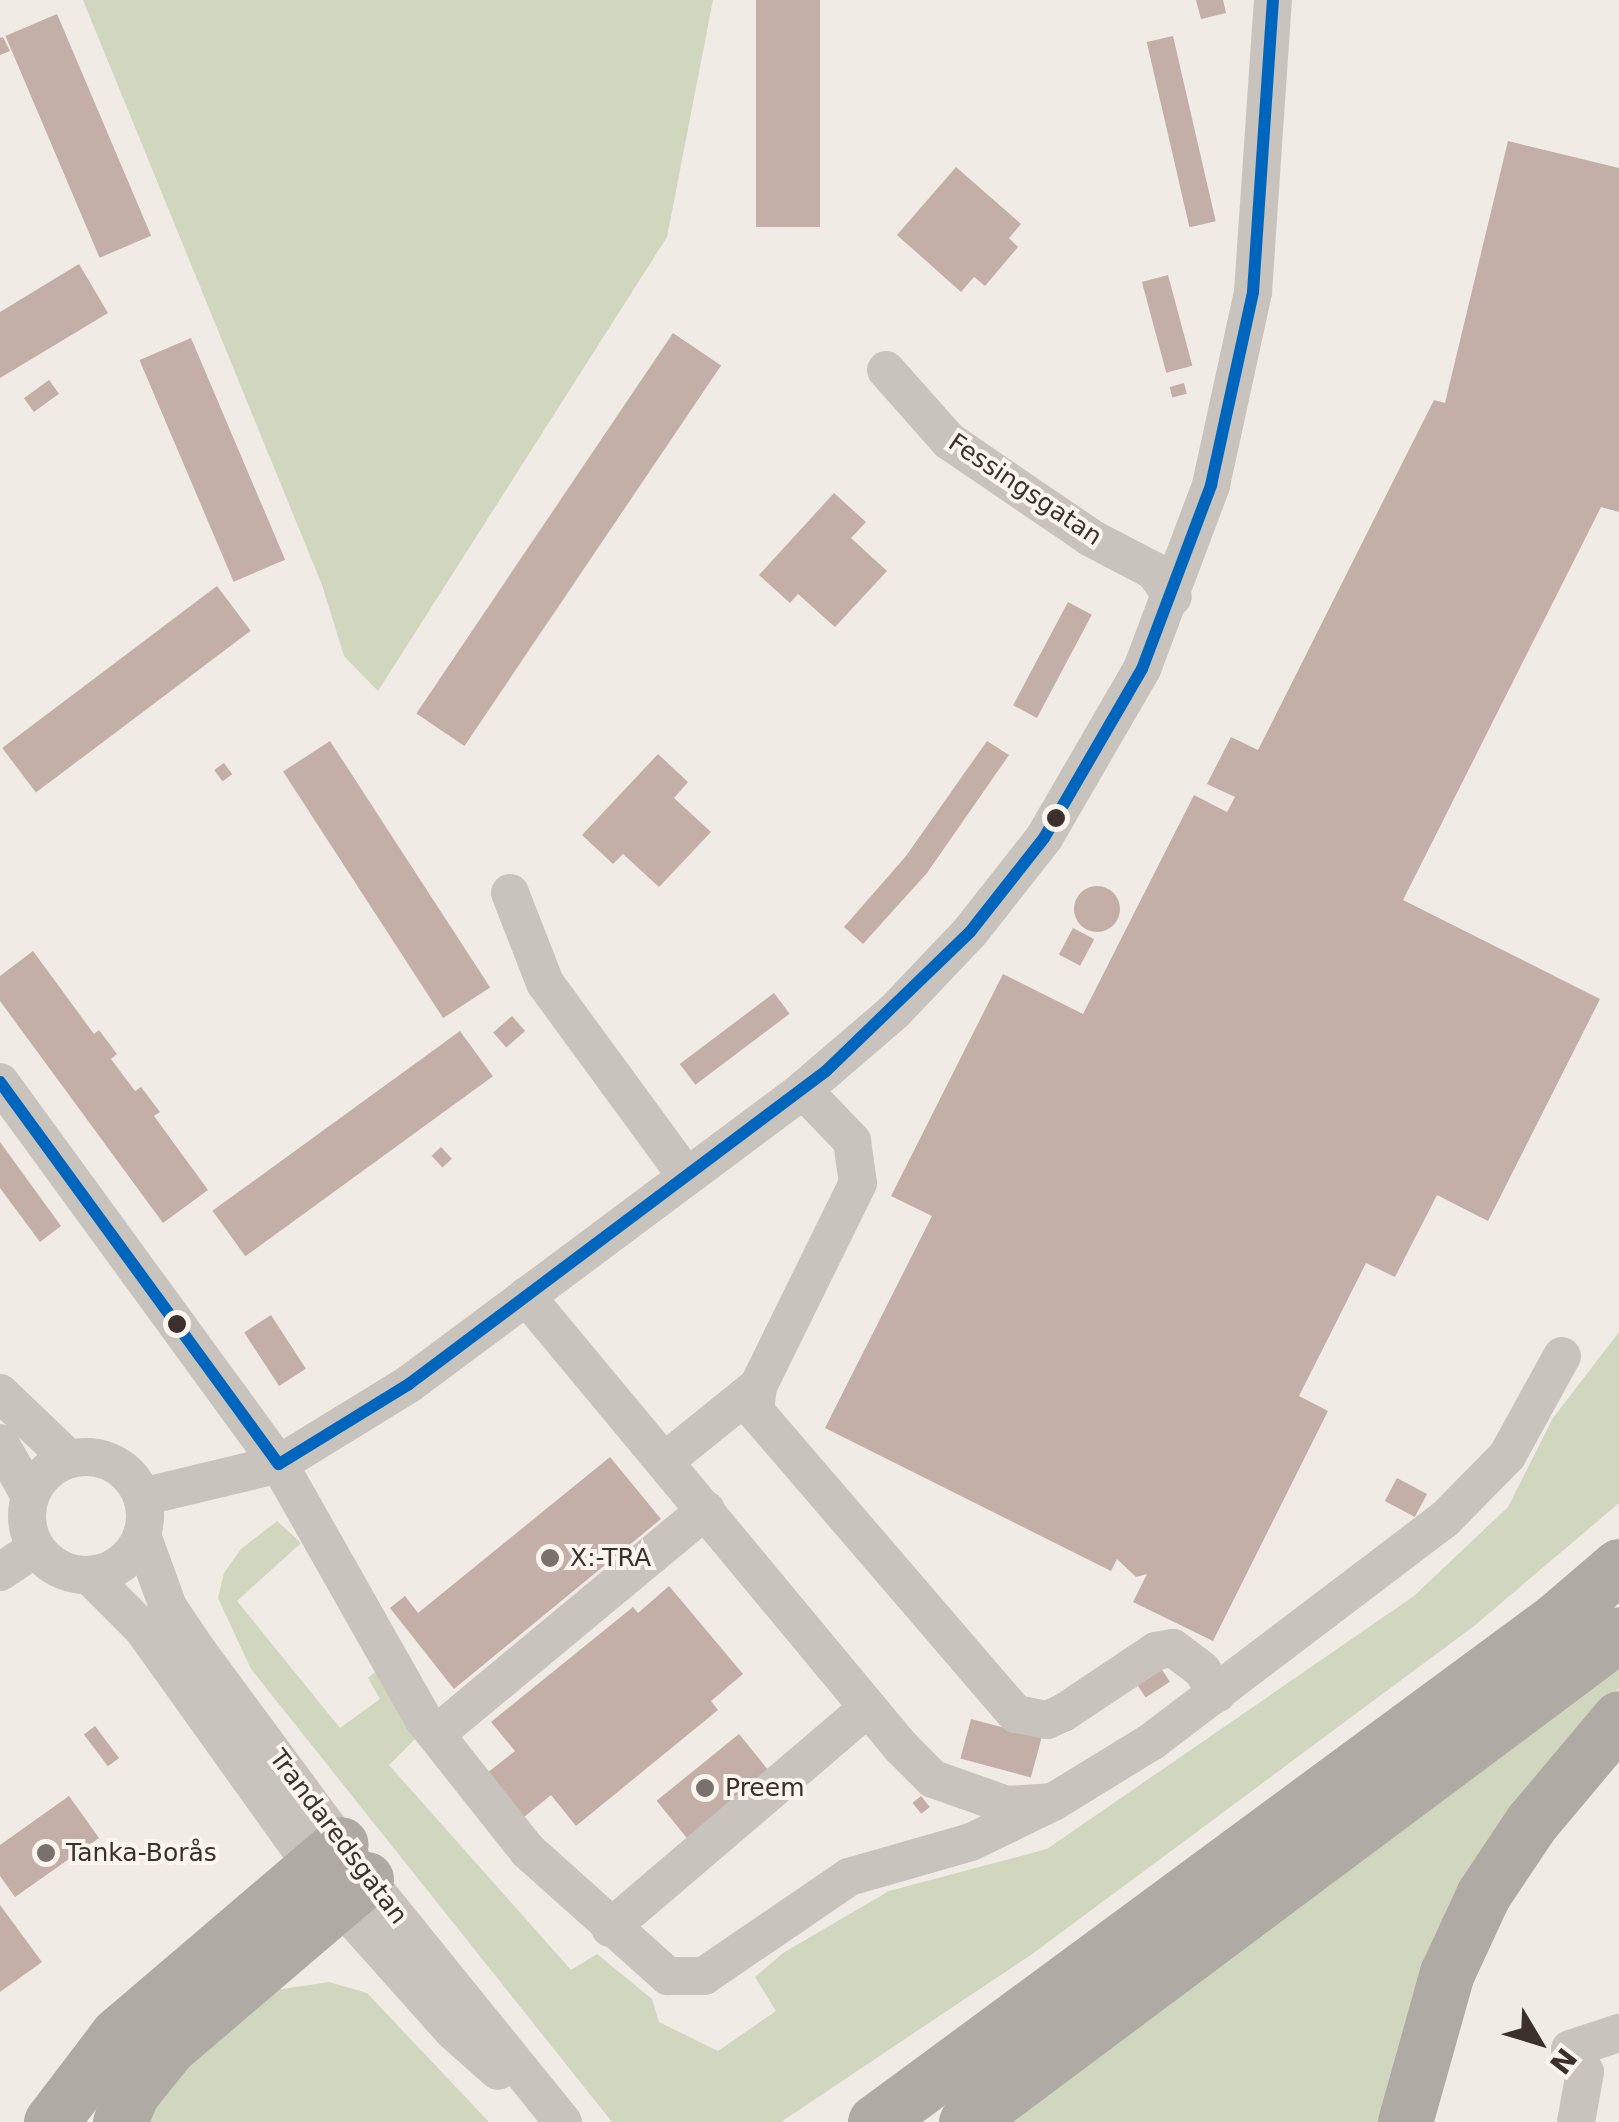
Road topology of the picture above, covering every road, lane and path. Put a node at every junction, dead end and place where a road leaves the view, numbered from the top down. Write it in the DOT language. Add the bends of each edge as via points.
graph roads {
  1 [pos="1274,0"];
  2 [pos="886,370"];
  3 [pos="1173,597"];
  4 [pos="510,892"];
  5 [pos="0,1082"];
  6 [pos="802,1090"];
  7 [pos="686,1176"];
  8 [pos="526,1296"];
  9 [pos="1562,1356"];
  10 [pos="758,1386"];
  11 [pos="0,1393"];
  12 [pos="0,1443"];
  13 [pos="69,1459"];
  14 [pos="665,1461"];
  15 [pos="279,1464"];
  16 [pos="30,1496"];
  17 [pos="706,1510"];
  18 [pos="142,1516"];
  19 [pos="36,1548"];
  20 [pos="1619,1566"];
  21 [pos="0,1572"];
  22 [pos="89,1575"];
  23 [pos="1619,1634"];
  24 [pos="1217,1694"];
  25 [pos="868,1708"];
  26 [pos="1619,1718"];
  27 [pos="436,1734"];
  28 [pos="1053,1802"];
  29 [pos="340,1873"];
  30 [pos="610,1928"];
  31 [pos="1619,2033"];
  32 [pos="51,2122"];
  33 [pos="120,2122"];
  34 [pos="560,2122"];
  35 [pos="875,2122"];
  36 [pos="966,2122"];
  37 [pos="1405,2122"];
  38 [pos="1576,2122"];
  1 -- 3 [label="street" via="1253,292 1211,485"];
  2 -- 3 [label="street, Fessingsgatan" via="949,441 1091,538 1154,571"];
  3 -- 6 [label="street" via="1111,728 1044,838 970,932 894,1012"];
  4 -- 7 [label="street" via="545,983"];
  5 -- 15 [label="street"];
  6 -- 7 [label="street"];
  6 -- 10 [label="street" via="852,1141 858,1184"];
  7 -- 8 [label="street"];
  8 -- 14 [label="street"];
  8 -- 15 [label="street" via="333,1436"];
  9 -- 24 [label="street" via="1507,1456 1475,1492"];
  10 -- 14 [label="street"];
  10 -- 24 [label="street" via="755,1411 769,1431 1016,1714 1047,1720 1064,1713 1156,1651 1173,1648 1202,1670"];
  11 -- 13 [label="street"];
  12 -- 16 [label="street"];
  13 -- 16 [label="street" via="45,1473"];
  13 -- 18 [label="street, Trandaredsgatan" via="114,1463"];
  14 -- 17 [label="street"];
  15 -- 18 [label="street"];
  15 -- 27 [label="street"];
  16 -- 19 [label="street" via="26,1523"];
  17 -- 25 [label="street"];
  17 -- 27 [label="street"];
  18 -- 22 [label="street" via="118,1566"];
  18 -- 29 [label="street, Trandaredsgatan" via="168,1608"];
  19 -- 21 [label="street"];
  19 -- 22 [label="street, Trandaredsgatan" via="59,1569"];
  20 -- 35 [label="highway" via="1556,1620"];
  22 -- 29 [label="street, Trandaredsgatan" via="142,1628"];
  23 -- 36 [label="highway"];
  24 -- 28 [label="street"];
  25 -- 28 [label="street" via="948,1786 1007,1805"];
  25 -- 30 [label="street"];
  26 -- 37 [label="highway" via="1531,1823 1483,1895 1447,1973"];
  27 -- 30 [label="street" via="528,1852"];
  28 -- 30 [label="street" via="971,1842 849,1877 704,1976 668,1976"];
  29 -- 32 [label="highway" via="116,2035"];
  29 -- 33 [label="highway" via="169,2046 132,2093"];
  29 -- 34 [label="street, Trandaredsgatan" via="453,2031"];
  31 -- 38 [label="street" via="1570,2049 1585,2072"];
}
